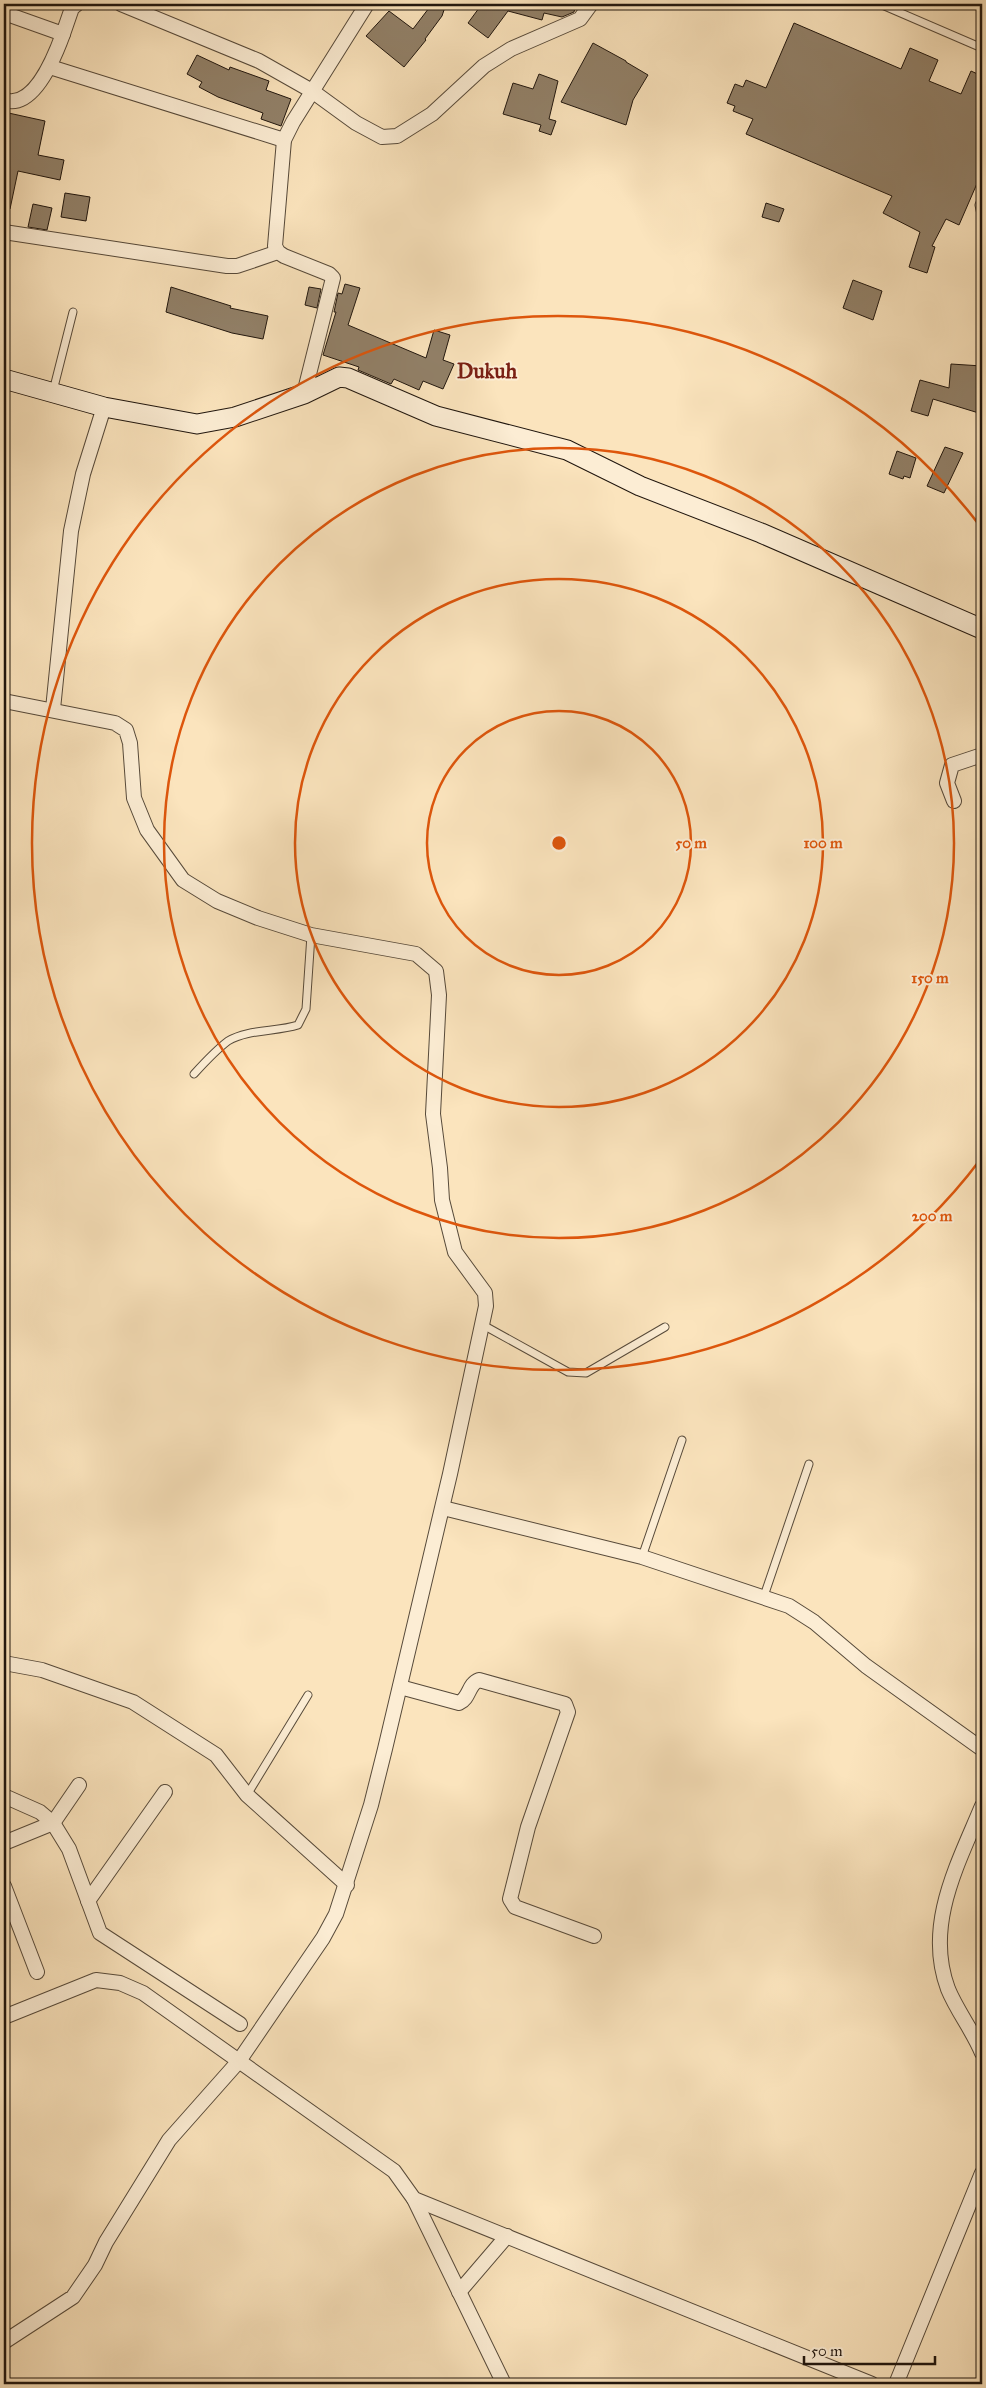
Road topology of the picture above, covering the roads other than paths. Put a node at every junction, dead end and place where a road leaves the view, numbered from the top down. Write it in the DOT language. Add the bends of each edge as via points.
graph roads {
  1 [pos="77,4"];
  2 [pos="122,4"];
  3 [pos="367,4"];
  4 [pos="590,4"];
  5 [pos="880,4"];
  6 [pos="4,13"];
  7 [pos="63,34"];
  8 [pos="982,48"];
  9 [pos="50,67"];
  10 [pos="312,92"];
  11 [pos="4,100"];
  12 [pos="284,140"];
  13 [pos="982,198"];
  14 [pos="982,218"];
  15 [pos="4,232"];
  16 [pos="278,252"];
  17 [pos="73,312"];
  18 [pos="4,379"];
  19 [pos="52,393"];
  20 [pos="304,394"];
  21 [pos="104,408"];
  22 [pos="982,629"];
  23 [pos="4,701"];
  24 [pos="52,709"];
  25 [pos="982,755"];
  26 [pos="954,801"];
  27 [pos="311,935"];
  28 [pos="194,1074"];
  29 [pos="483,1325"];
  30 [pos="665,1326"];
  31 [pos="682,1440"];
  32 [pos="809,1464"];
  33 [pos="443,1508"];
  34 [pos="642,1557"];
  35 [pos="764,1596"];
  36 [pos="4,1662"];
  37 [pos="400,1687"];
  38 [pos="308,1695"];
  39 [pos="982,1749"];
  40 [pos="79,1785"];
  41 [pos="165,1792"];
  42 [pos="248,1794"];
  43 [pos="4,1796"];
  44 [pos="982,1806"];
  45 [pos="53,1823"];
  46 [pos="4,1843"];
  47 [pos="347,1885"];
  48 [pos="4,1886"];
  49 [pos="88,1901"];
  50 [pos="594,1936"];
  51 [pos="37,1972"];
  52 [pos="4,2016"];
  53 [pos="240,2024"];
  54 [pos="982,2053"];
  55 [pos="239,2061"];
  56 [pos="982,2173"];
  57 [pos="414,2199"];
  58 [pos="506,2236"];
  59 [pos="459,2292"];
  60 [pos="4,2342"];
  61 [pos="504,2384"];
  62 [pos="872,2384"];
  63 [pos="896,2384"];
  1 -- 7 [label="street" via="72,8"];
  2 -- 10 [label="street" via="259,61"];
  3 -- 10 [label="street"];
  4 -- 10 [label="street" via="575,22 511,49 484,66 432,114 397,136 382,137 371,132"];
  5 -- 8 [label="lane"];
  6 -- 7 [label="street"];
  7 -- 9 [label="street"];
  9 -- 11 [label="street" via="20,101"];
  9 -- 12 [label="street"];
  10 -- 12 [label="street"];
  12 -- 16 [label="street"];
  13 -- 14 [label="lane" via="979,205"];
  15 -- 16 [label="street" via="227,266 237,266"];
  16 -- 20 [label="street" via="333,278"];
  17 -- 19 [label="lane"];
  18 -- 19 [label="street"];
  19 -- 21 [label="street"];
  20 -- 21 [label="street" via="218,422 197,424"];
  20 -- 22 [label="street" via="339,377 348,378 436,416 567,450 640,486 761,533"];
  21 -- 24 [label="street" via="83,474 71,530"];
  23 -- 24 [label="street"];
  24 -- 27 [label="street" via="115,723 126,730 134,798 147,830 183,880 217,901"];
  25 -- 26 [label="street" via="952,765 947,783"];
  27 -- 28 [label="lane" via="306,1009 298,1026 252,1033 229,1041"];
  27 -- 29 [label="street" via="416,954 436,971 439,995 433,1114 442,1200 455,1252 485,1293"];
  29 -- 30 [label="lane" via="568,1372 579,1374"];
  29 -- 33 [label="street"];
  31 -- 34 [label="lane"];
  32 -- 35 [label="lane"];
  33 -- 34 [label="street"];
  33 -- 37 [label="street"];
  34 -- 35 [label="street"];
  35 -- 39 [label="street" via="790,1606 814,1622 866,1666"];
  36 -- 42 [label="street" via="42,1670 133,1702 216,1755"];
  37 -- 47 [label="street"];
  37 -- 50 [label="street" via="459,1703 479,1680 565,1704 568,1712 528,1826 510,1900 515,1907"];
  38 -- 42 [label="lane"];
  40 -- 45 [label="street"];
  41 -- 49 [label="street"];
  42 -- 47 [label="street"];
  43 -- 45 [label="street" via="40,1812"];
  44 -- 54 [label="street" via="942,1909 940,1950 948,1989"];
  45 -- 46 [label="street"];
  45 -- 49 [label="street" via="69,1849"];
  47 -- 55 [label="street" via="323,1938"];
  48 -- 51 [label="street"];
  49 -- 53 [label="street" via="100,1933"];
  52 -- 55 [label="street" via="96,1980 120,1983 144,1993"];
  55 -- 57 [label="street" via="394,2171"];
  55 -- 60 [label="street" via="169,2140 73,2297"];
  56 -- 63 [label="street"];
  57 -- 58 [label="street"];
  57 -- 59 [label="street"];
  58 -- 59 [label="street"];
  58 -- 62 [label="street"];
  59 -- 61 [label="street"];
}
